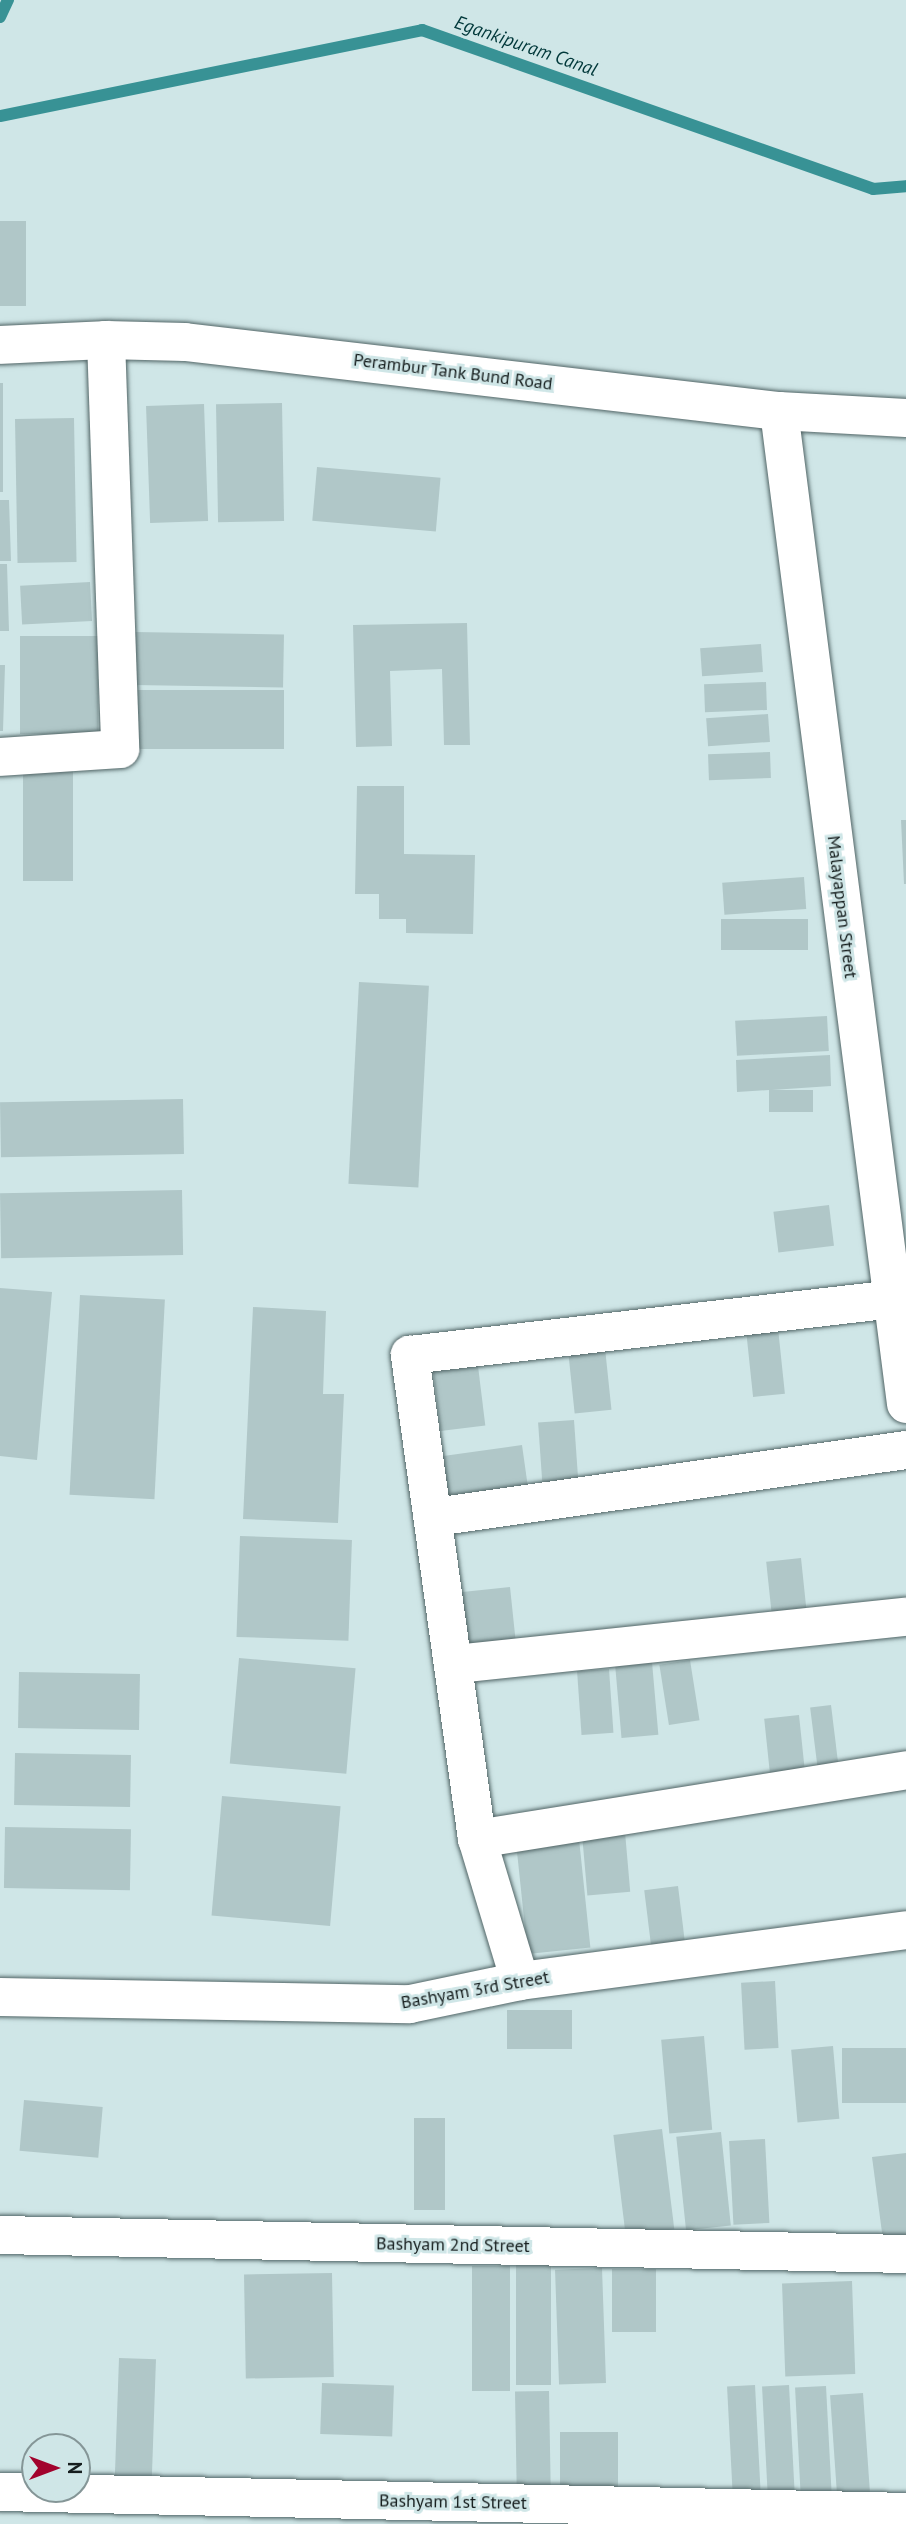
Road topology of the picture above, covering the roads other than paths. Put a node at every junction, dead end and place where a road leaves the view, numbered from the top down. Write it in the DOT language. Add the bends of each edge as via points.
graph roads {
  1 [pos="106,340"];
  2 [pos="0,345"];
  3 [pos="779,411"];
  4 [pos="906,418"];
  5 [pos="0,757"];
  6 [pos="892,1299"];
  7 [pos="906,1404"];
  8 [pos="906,1450"];
  9 [pos="435,1517"];
  10 [pos="906,1617"];
  11 [pos="456,1664"];
  12 [pos="906,1770"];
  13 [pos="477,1839"];
  14 [pos="906,1930"];
  15 [pos="520,1981"];
  16 [pos="0,1997"];
  17 [pos="0,2235"];
  18 [pos="906,2253"];
  19 [pos="0,2492"];
  20 [pos="906,2512"];
  1 -- 2 [label="street, Perambur Tank Bund Road"];
  1 -- 3 [label="street, Perambur Tank Bund Road" via="185,342 305,354"];
  1 -- 5 [label="street" via="120,749"];
  3 -- 4 [label="street, Perambur Tank Bund Road"];
  3 -- 6 [label="street, Malayappan Street"];
  6 -- 7 [label="street, Malayappan Street"];
  6 -- 9 [label="street" via="411,1355"];
  8 -- 9 [label="street"];
  9 -- 11 [label="street"];
  10 -- 11 [label="street"];
  11 -- 13 [label="street"];
  12 -- 13 [label="street"];
  13 -- 15 [label="street"];
  14 -- 15 [label="street, Bashyam 3rd Street"];
  15 -- 16 [label="street, Bashyam 3rd Street" via="410,2004"];
  17 -- 18 [label="street, Bashyam 2nd Street"];
  19 -- 20 [label="street, Bashyam 1st Street"];
}
